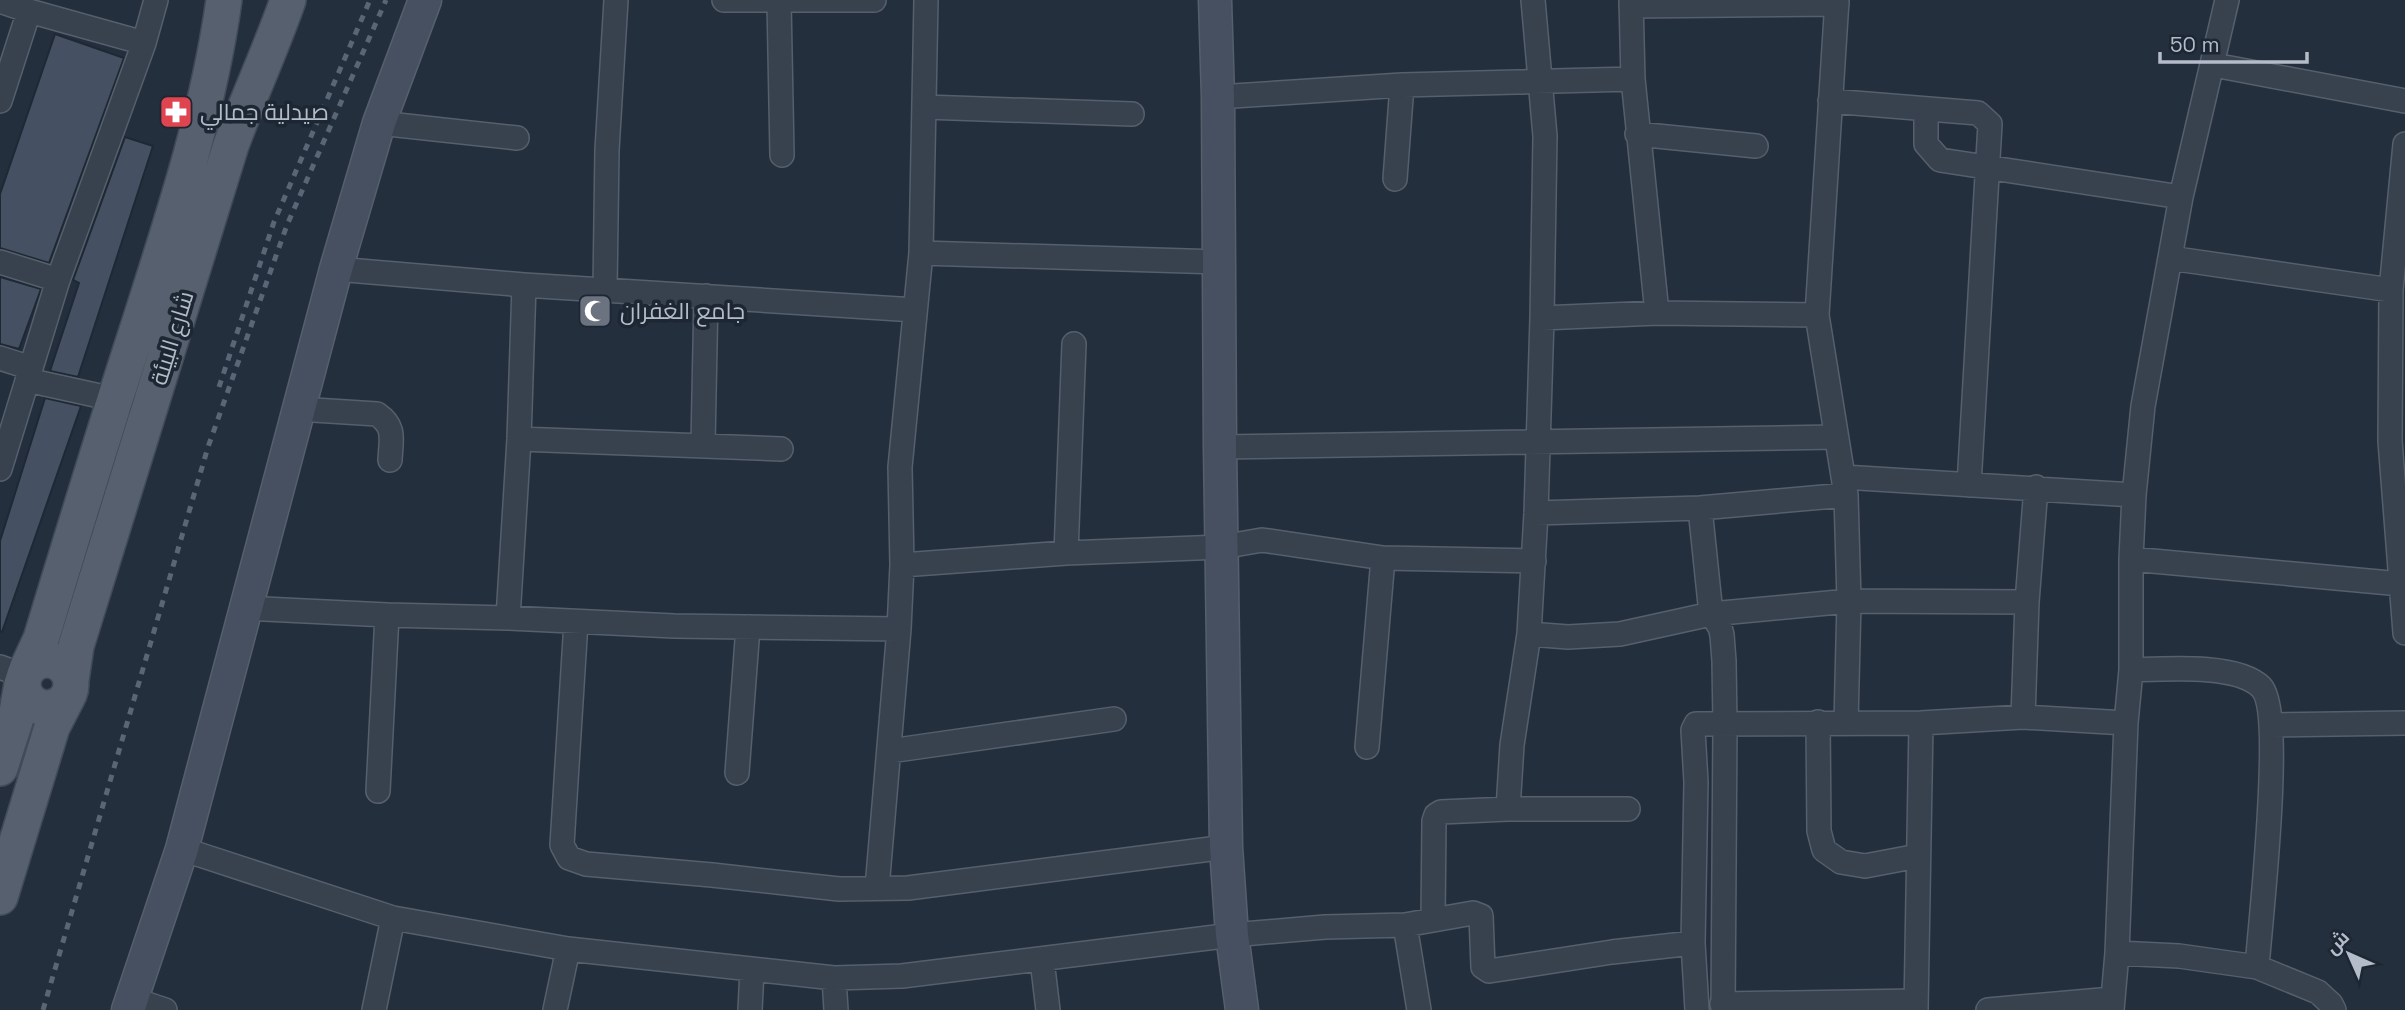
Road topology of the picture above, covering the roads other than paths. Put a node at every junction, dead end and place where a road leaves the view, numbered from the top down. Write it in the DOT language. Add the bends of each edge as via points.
graph roads {
  1 [pos="156,0"];
  2 [pos="224,0"];
  3 [pos="288,0"];
  4 [pos="425,0"];
  5 [pos="616,0"];
  6 [pos="724,0"];
  7 [pos="874,0"];
  8 [pos="926,0"];
  9 [pos="1215,0"];
  10 [pos="1533,0"];
  11 [pos="2227,0"];
  12 [pos="0,1"];
  13 [pos="779,1"];
  14 [pos="1837,2"];
  15 [pos="1631,3"];
  16 [pos="29,11"];
  17 [pos="144,43"];
  18 [pos="2214,65"];
  19 [pos="1633,79"];
  20 [pos="1539,83"];
  21 [pos="1402,85"];
  22 [pos="1218,97"];
  23 [pos="0,101"];
  24 [pos="1830,101"];
  25 [pos="2405,101"];
  26 [pos="924,107"];
  27 [pos="1926,110"];
  28 [pos="1132,114"];
  29 [pos="379,123"];
  30 [pos="1637,134"];
  31 [pos="517,138"];
  32 [pos="2405,144"];
  33 [pos="1756,146"];
  34 [pos="782,155"];
  35 [pos="1988,167"];
  36 [pos="1395,179"];
  37 [pos="2181,197"];
  38 [pos="921,253"];
  39 [pos="2170,258"];
  40 [pos="0,261"];
  41 [pos="1220,262"];
  42 [pos="336,269"];
  43 [pos="58,280"];
  44 [pos="524,285"];
  45 [pos="605,289"];
  46 [pos="2391,290"];
  47 [pos="706,296"];
  48 [pos="915,310"];
  49 [pos="1657,313"];
  50 [pos="1817,316"];
  51 [pos="1542,318"];
  52 [pos="1074,344"];
  53 [pos="0,358"];
  54 [pos="29,374"];
  55 [pos="115,399"];
  56 [pos="151,407"];
  57 [pos="298,410"];
  58 [pos="1835,437"];
  59 [pos="519,439"];
  60 [pos="102,441"];
  61 [pos="1538,442"];
  62 [pos="703,444"];
  63 [pos="1220,447"];
  64 [pos="781,449"];
  65 [pos="137,452"];
  66 [pos="390,460"];
  67 [pos="0,467"];
  68 [pos="1969,485"];
  69 [pos="1844,486"];
  70 [pos="2036,488"];
  71 [pos="2134,495"];
  72 [pos="1700,508"];
  73 [pos="1536,513"];
  74 [pos="1222,547"];
  75 [pos="1066,553"];
  76 [pos="1383,558"];
  77 [pos="2131,558"];
  78 [pos="1534,561"];
  79 [pos="902,565"];
  80 [pos="2401,583"];
  81 [pos="1849,601"];
  82 [pos="2027,602"];
  83 [pos="246,608"];
  84 [pos="1711,614"];
  85 [pos="387,615"];
  86 [pos="508,618"];
  87 [pos="576,622"];
  88 [pos="748,626"];
  89 [pos="899,629"];
  90 [pos="1529,634"];
  91 [pos="2405,634"];
  92 [pos="2131,670"];
  93 [pos="18,674"];
  94 [pos="70,688"];
  95 [pos="2023,717"];
  96 [pos="1114,719"];
  97 [pos="1818,722"];
  98 [pos="1846,723"];
  99 [pos="1922,723"];
  100 [pos="2126,723"];
  101 [pos="2405,723"];
  102 [pos="1726,724"];
  103 [pos="2271,725"];
  104 [pos="1367,747"];
  105 [pos="890,751"];
  106 [pos="0,768"];
  107 [pos="737,773"];
  108 [pos="378,791"];
  109 [pos="1508,809"];
  110 [pos="1628,809"];
  111 [pos="1226,847"];
  112 [pos="182,849"];
  113 [pos="1918,856"];
  114 [pos="877,888"];
  115 [pos="0,897"];
  116 [pos="393,918"];
  117 [pos="1433,919"];
  118 [pos="1405,925"];
  119 [pos="1232,935"];
  120 [pos="1693,943"];
  121 [pos="568,949"];
  122 [pos="2117,953"];
  123 [pos="1042,960"];
  124 [pos="2257,967"];
  125 [pos="752,970"];
  126 [pos="834,978"];
  127 [pos="130,1004"];
  128 [pos="2112,1004"];
  129 [pos="1916,1006"];
  130 [pos="1723,1007"];
  131 [pos="165,1010"];
  132 [pos="374,1010"];
  133 [pos="555,1010"];
  134 [pos="750,1010"];
  135 [pos="836,1010"];
  136 [pos="1048,1010"];
  137 [pos="1241,1010"];
  138 [pos="1419,1010"];
  139 [pos="1697,1010"];
  140 [pos="1988,1010"];
  141 [pos="2334,1010"];
  1 -- 17 [label="street"];
  2 -- 55 [label="main road, شارع البيئة" via="199,126"];
  3 -- 56 [label="main road, شارع البيئة" via="231,145"];
  4 -- 29 [label="street"];
  5 -- 45 [label="street"];
  6 -- 13 [label="street"];
  7 -- 13 [label="street"];
  8 -- 26 [label="street"];
  9 -- 22 [label="street"];
  10 -- 20 [label="street"];
  11 -- 18 [label="street"];
  12 -- 16 [label="street"];
  13 -- 34 [label="street"];
  14 -- 15 [label="street"];
  14 -- 24 [label="street"];
  15 -- 19 [label="street"];
  16 -- 17 [label="street"];
  16 -- 23 [label="street"];
  17 -- 43 [label="street"];
  18 -- 25 [label="street"];
  18 -- 37 [label="street"];
  19 -- 20 [label="street"];
  19 -- 30 [label="street"];
  20 -- 21 [label="street"];
  20 -- 51 [label="street" via="1545,136"];
  21 -- 22 [label="street"];
  21 -- 36 [label="street"];
  22 -- 41 [label="street"];
  24 -- 27 [label="street"];
  24 -- 50 [label="street"];
  26 -- 28 [label="street"];
  26 -- 38 [label="street"];
  27 -- 35 [label="street" via="1926,144 1934,156"];
  27 -- 35 [label="street" via="1984,117 1990,124"];
  29 -- 31 [label="street"];
  29 -- 42 [label="street"];
  30 -- 33 [label="street"];
  30 -- 49 [label="street"];
  32 -- 46 [label="street"];
  35 -- 37 [label="street"];
  35 -- 68 [label="street"];
  37 -- 39 [label="street"];
  38 -- 41 [label="street"];
  38 -- 48 [label="street"];
  39 -- 46 [label="street"];
  39 -- 71 [label="street" via="2143,406"];
  40 -- 43 [label="street"];
  41 -- 63 [label="street"];
  42 -- 44 [label="street"];
  42 -- 57 [label="street"];
  43 -- 54 [label="street"];
  44 -- 45 [label="street"];
  44 -- 59 [label="street"];
  45 -- 47 [label="street"];
  46 -- 80 [label="street" via="2390,441"];
  47 -- 48 [label="street"];
  47 -- 62 [label="street"];
  48 -- 79 [label="street" via="900,467"];
  49 -- 50 [label="street"];
  49 -- 51 [label="street"];
  50 -- 58 [label="street"];
  51 -- 61 [label="street"];
  52 -- 75 [label="street"];
  53 -- 54 [label="street"];
  54 -- 55 [label="street"];
  54 -- 67 [label="street"];
  55 -- 56 [label="street"];
  55 -- 60 [label="main road, شارع البيئة"];
  56 -- 65 [label="main road, شارع البيئة"];
  57 -- 66 [label="street" via="377,414 391,430"];
  57 -- 83 [label="street"];
  58 -- 61 [label="street"];
  58 -- 69 [label="street"];
  59 -- 62 [label="street"];
  59 -- 86 [label="street"];
  60 -- 65 [label="main road"];
  60 -- 93 [label="main road, شارع البيئة" via="41,639"];
  61 -- 63 [label="street"];
  61 -- 73 [label="street"];
  62 -- 64 [label="street"];
  63 -- 74 [label="street"];
  65 -- 94 [label="main road, شارع البيئة" via="76,646"];
  68 -- 69 [label="street"];
  68 -- 70 [label="street"];
  69 -- 72 [label="street"];
  69 -- 81 [label="street"];
  70 -- 71 [label="street"];
  70 -- 82 [label="street"];
  71 -- 77 [label="street"];
  72 -- 73 [label="street"];
  72 -- 84 [label="street"];
  73 -- 78 [label="street"];
  74 -- 75 [label="street"];
  74 -- 76 [label="street" via="1262,540"];
  74 -- 111 [label="street"];
  75 -- 79 [label="street"];
  76 -- 78 [label="street"];
  76 -- 104 [label="street"];
  77 -- 80 [label="street"];
  77 -- 92 [label="street"];
  78 -- 90 [label="street"];
  79 -- 89 [label="street"];
  80 -- 91 [label="street"];
  81 -- 82 [label="street"];
  81 -- 84 [label="street"];
  81 -- 98 [label="street"];
  82 -- 95 [label="street"];
  83 -- 85 [label="street"];
  83 -- 112 [label="street"];
  84 -- 90 [label="street" via="1620,634"];
  84 -- 102 [label="street" via="1722,635"];
  85 -- 86 [label="street"];
  85 -- 108 [label="street"];
  86 -- 87 [label="street"];
  87 -- 88 [label="street"];
  87 -- 114 [label="street" via="562,845 569,858 586,864 839,889"];
  88 -- 89 [label="street"];
  88 -- 107 [label="street"];
  89 -- 105 [label="street"];
  90 -- 109 [label="street" via="1512,745"];
  92 -- 100 [label="street"];
  92 -- 103 [label="street" via="2193,668 2254,681 2267,698"];
  93 -- 94 [label="main road" via="27,699 41,708 57,706"];
  93 -- 106 [label="main road, شارع البيئة" via="16,718"];
  94 -- 115 [label="main road, شارع البيئة" via="52,727"];
  95 -- 99 [label="street"];
  95 -- 100 [label="street"];
  96 -- 105 [label="street"];
  97 -- 98 [label="street"];
  97 -- 102 [label="street"];
  97 -- 113 [label="street" via="1819,831 1824,850 1841,863 1865,866"];
  98 -- 99 [label="street"];
  99 -- 113 [label="street"];
  100 -- 122 [label="street"];
  101 -- 103 [label="street"];
  102 -- 120 [label="street" via="1696,724 1693,730"];
  102 -- 130 [label="street"];
  103 -- 124 [label="street" via="2271,798"];
  105 -- 114 [label="street"];
  109 -- 110 [label="street"];
  109 -- 117 [label="street" via="1436,815"];
  111 -- 114 [label="street" via="908,888"];
  111 -- 119 [label="street"];
  112 -- 116 [label="street"];
  112 -- 127 [label="street"];
  113 -- 129 [label="street"];
  116 -- 121 [label="street"];
  116 -- 132 [label="street"];
  117 -- 118 [label="street"];
  117 -- 120 [label="street" via="1481,916 1483,967 1489,971"];
  118 -- 119 [label="street"];
  118 -- 138 [label="street"];
  119 -- 123 [label="street"];
  119 -- 137 [label="street"];
  120 -- 139 [label="street"];
  121 -- 125 [label="street"];
  121 -- 133 [label="street"];
  122 -- 124 [label="street"];
  122 -- 128 [label="street"];
  123 -- 126 [label="street" via="902,976"];
  123 -- 136 [label="street"];
  124 -- 141 [label="street" via="2318,992"];
  125 -- 126 [label="street"];
  125 -- 134 [label="street"];
  126 -- 135 [label="street"];
  127 -- 131 [label="street"];
  128 -- 140 [label="street"];
  129 -- 130 [label="street"];
}
